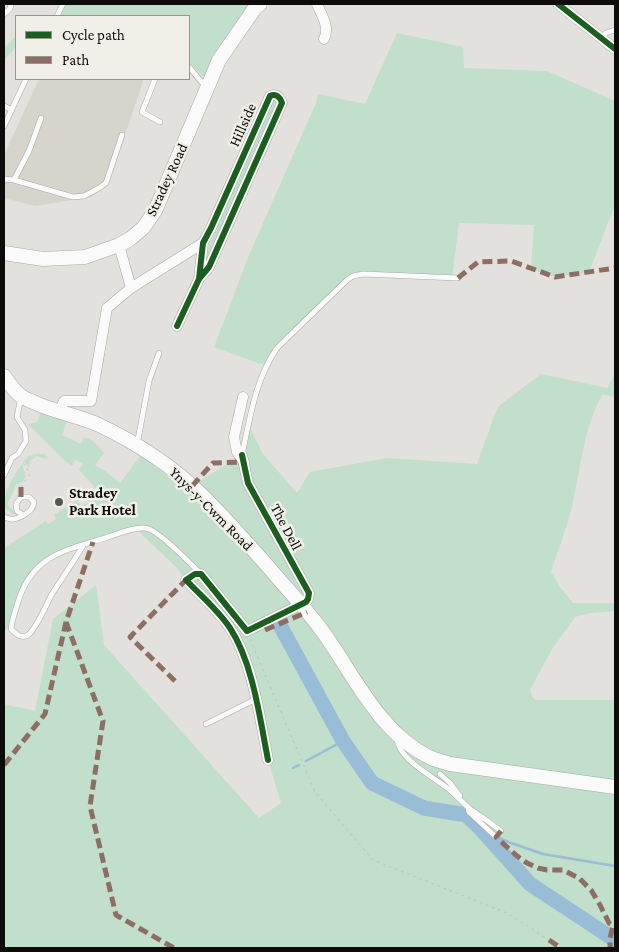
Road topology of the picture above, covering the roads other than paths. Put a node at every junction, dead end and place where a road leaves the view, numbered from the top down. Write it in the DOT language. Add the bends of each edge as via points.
graph roads {
  1 [pos="11,4"];
  2 [pos="260,4"];
  3 [pos="317,4"];
  4 [pos="558,4"];
  5 [pos="4,14"];
  6 [pos="615,30"];
  7 [pos="601,38"];
  8 [pos="324,39"];
  9 [pos="615,49"];
  10 [pos="190,68"];
  11 [pos="26,80"];
  12 [pos="155,80"];
  13 [pos="207,88"];
  14 [pos="4,106"];
  15 [pos="12,110"];
  16 [pos="41,118"];
  17 [pos="160,122"];
  18 [pos="4,126"];
  19 [pos="122,135"];
  20 [pos="4,180"];
  21 [pos="14,180"];
  22 [pos="202,243"];
  23 [pos="119,245"];
  24 [pos="4,253"];
  25 [pos="458,278"];
  26 [pos="199,279"];
  27 [pos="131,288"];
  28 [pos="177,326"];
  29 [pos="159,353"];
  30 [pos="4,376"];
  31 [pos="21,396"];
  32 [pos="243,397"];
  33 [pos="59,412"];
  34 [pos="136,445"];
  35 [pos="243,458"];
  36 [pos="4,475"];
  37 [pos="23,515"];
  38 [pos="4,516"];
  39 [pos="84,544"];
  40 [pos="201,574"];
  41 [pos="300,604"];
  42 [pos="256,699"];
  43 [pos="206,724"];
  44 [pos="396,733"];
  45 [pos="268,760"];
  46 [pos="440,774"];
  47 [pos="615,787"];
  48 [pos="468,807"];
  49 [pos="501,831"];
  50 [pos="496,837"];
  1 -- 5 [label="lane"];
  2 -- 13 [label="main road, Stradey Road" via="219,60"];
  3 -- 8 [label="street" via="326,25"];
  4 -- 7 [label="street"];
  6 -- 7 [label="lane"];
  7 -- 9 [label="street"];
  10 -- 13 [label="lane"];
  11 -- 15 [label="lane"];
  12 -- 17 [label="lane" via="142,112"];
  13 -- 23 [label="main road, Stradey Road" via="155,211 143,228"];
  14 -- 15 [label="lane"];
  15 -- 18 [label="lane"];
  16 -- 21 [label="lane"];
  19 -- 21 [label="lane" via="106,183 84,196 73,197"];
  20 -- 21 [label="lane"];
  22 -- 26 [label="street, Hillside"];
  22 -- 26 [label="street, Hillside" via="270,96 277,95 282,103 209,267"];
  22 -- 27 [label="street, Hillside"];
  23 -- 24 [label="main road, Stradey Road" via="85,257 43,259"];
  23 -- 27 [label="street"];
  25 -- 35 [label="lane" via="363,274 347,280 269,359 253,402"];
  26 -- 28 [label="street, Hillside"];
  27 -- 33 [label="street, Hillside" via="106,308 91,401 64,401"];
  29 -- 34 [label="lane" via="149,381"];
  30 -- 31 [label="main road, Ynys-y-Cwm Road"];
  31 -- 33 [label="main road, Ynys-y-Cwm Road"];
  31 -- 36 [label="lane" via="17,417 25,430 26,441 12,458"];
  32 -- 35 [label="street, The Dell" via="234,437 237,452"];
  33 -- 34 [label="main road, Ynys-y-Cwm Road" via="96,424"];
  34 -- 41 [label="main road, Ynys-y-Cwm Road" via="182,476 203,496"];
  35 -- 41 [label="street, The Dell" via="248,483 309,593 306,602"];
  37 -- 38 [label="lane" via="18,519"];
  39 -- 39 [label="lane" via="58,554 38,567 24,586 16,609 11,629 15,634 26,636 33,629"];
  39 -- 40 [label="lane" via="147,528 164,539"];
  40 -- 41 [label="street" via="247,631"];
  40 -- 42 [label="street" via="186,580 230,627 248,666"];
  41 -- 44 [label="main road, Ynys-y-Cwm Road" via="374,710"];
  42 -- 43 [label="lane"];
  42 -- 45 [label="street"];
  44 -- 47 [label="main road, Ynys-y-Cwm Road" via="431,760"];
  44 -- 48 [label="lane" via="397,745 404,754"];
  46 -- 48 [label="lane"];
  48 -- 49 [label="lane"];
  48 -- 50 [label="lane" via="469,812"];
}
